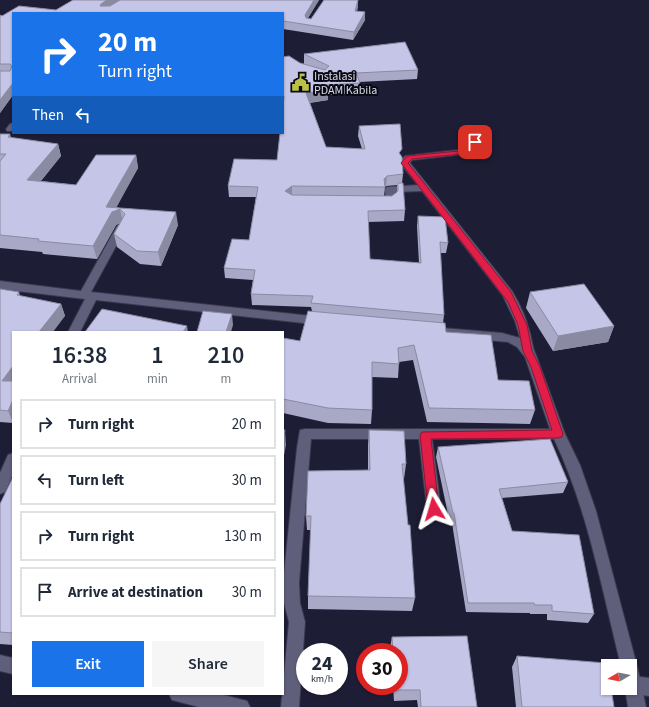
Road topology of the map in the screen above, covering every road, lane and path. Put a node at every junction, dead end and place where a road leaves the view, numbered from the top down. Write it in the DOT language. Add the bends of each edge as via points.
graph roads {
  1 [pos="475,142"];
  2 [pos="424,188"];
  3 [pos="368,201"];
  4 [pos="122,226"];
  5 [pos="0,285"];
  6 [pos="88,296"];
  7 [pos="335,322"];
  8 [pos="421,330"];
  9 [pos="74,331"];
  10 [pos="527,351"];
  11 [pos="558,434"];
  12 [pos="425,435"];
  13 [pos="12,461"];
  14 [pos="0,488"];
  15 [pos="434,509"];
  16 [pos="627,659"];
  17 [pos="0,664"];
  18 [pos="12,666"];
  19 [pos="183,695"];
  20 [pos="637,695"];
  21 [pos="241,707"];
  22 [pos="290,707"];
  23 [pos="637,707"];
  1 -- 2 [label="street" via="470,151 412,157 406,160 406,166"];
  2 -- 3 [label="street" via="390,189 391,202"];
  2 -- 10 [label="street" via="508,294 523,325"];
  4 -- 6 [label="street"];
  5 -- 6 [label="street"];
  6 -- 7 [label="street"];
  6 -- 9 [label="street"];
  8 -- 10 [label="street" via="502,337 521,344"];
  10 -- 11 [label="street"];
  11 -- 12 [label="street"];
  11 -- 16 [label="street" via="573,465 589,510"];
  12 -- 15 [label="street"];
  12 -- 22 [label="street" via="305,434 291,595 297,622"];
  13 -- 14 [label="street"];
  17 -- 18 [label="street"];
  19 -- 21 [label="street"];
  20 -- 23 [label="street"];
}
